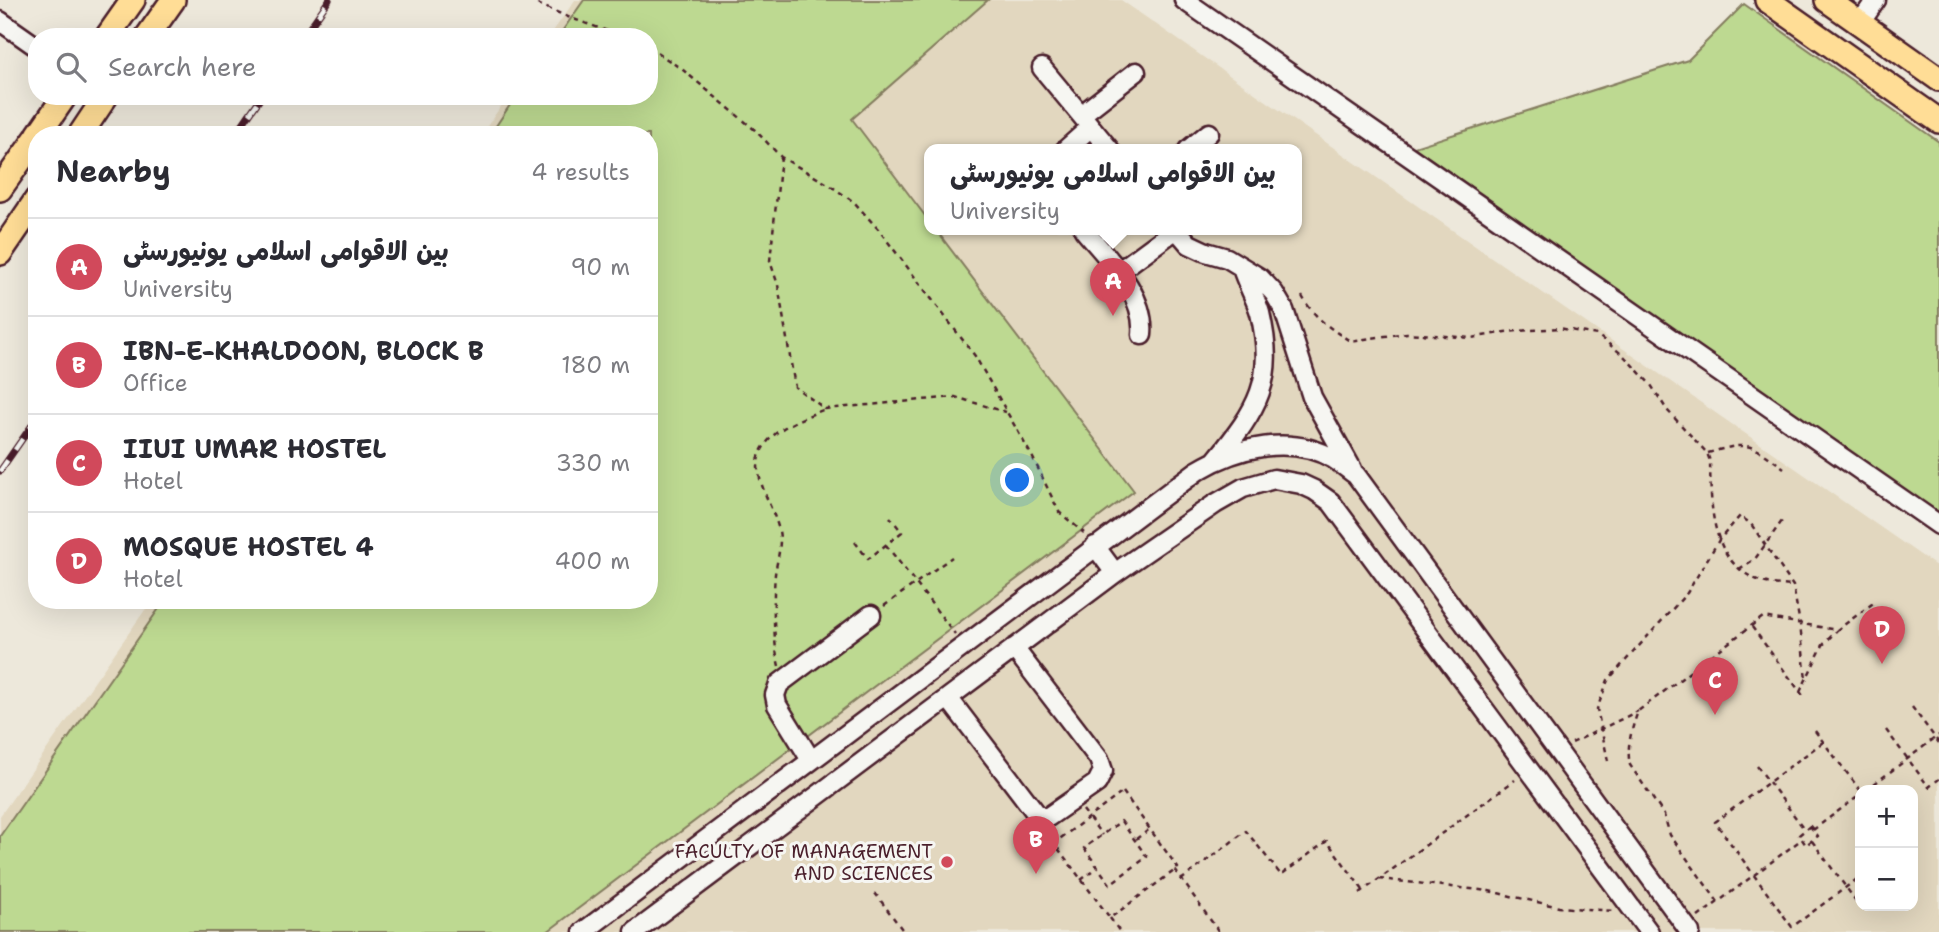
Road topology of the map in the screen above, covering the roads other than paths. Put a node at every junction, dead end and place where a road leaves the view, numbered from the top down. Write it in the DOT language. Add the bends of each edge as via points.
graph roads {
  1 [pos="133,0"];
  2 [pos="173,0"];
  3 [pos="1184,0"];
  4 [pos="1767,0"];
  5 [pos="1827,0"];
  6 [pos="1876,0"];
  7 [pos="0,21"];
  8 [pos="1860,23"];
  9 [pos="113,28"];
  10 [pos="153,28"];
  11 [pos="28,41"];
  12 [pos="1042,68"];
  13 [pos="1136,72"];
  14 [pos="1939,79"];
  15 [pos="59,105"];
  16 [pos="98,105"];
  17 [pos="1086,121"];
  18 [pos="1939,121"];
  19 [pos="44,126"];
  20 [pos="85,126"];
  21 [pos="1209,133"];
  22 [pos="1069,144"];
  23 [pos="1105,144"];
  24 [pos="1195,144"];
  25 [pos="28,149"];
  26 [pos="0,188"];
  27 [pos="28,212"];
  28 [pos="1088,235"];
  29 [pos="1169,235"];
  30 [pos="1181,235"];
  31 [pos="0,253"];
  32 [pos="1242,268"];
  33 [pos="1118,272"];
  34 [pos="1142,335"];
  35 [pos="1216,460"];
  36 [pos="1356,475"];
  37 [pos="1939,525"];
  38 [pos="1096,546"];
  39 [pos="1115,573"];
  40 [pos="871,615"];
  41 [pos="1014,648"];
  42 [pos="949,699"];
  43 [pos="811,760"];
  44 [pos="729,823"];
  45 [pos="748,849"];
  46 [pos="644,929"];
  47 [pos="1684,930"];
  48 [pos="583,932"];
  49 [pos="1649,932"];
  1 -- 9 [label="main road"];
  2 -- 10 [label="main road"];
  3 -- 37 [label="street"];
  4 -- 18 [label="main road"];
  5 -- 8 [label="main road"];
  6 -- 8 [label="street"];
  7 -- 11 [label="street"];
  8 -- 14 [label="main road"];
  12 -- 17 [label="street"];
  13 -- 17 [label="street"];
  15 -- 19 [label="main road"];
  16 -- 20 [label="main road"];
  17 -- 22 [label="street"];
  17 -- 23 [label="street"];
  21 -- 24 [label="street"];
  25 -- 26 [label="main road"];
  27 -- 31 [label="main road"];
  28 -- 33 [label="street"];
  29 -- 33 [label="street"];
  30 -- 32 [label="street" via="1189,244"];
  32 -- 35 [label="street" via="1259,311 1266,356 1262,392 1244,425"];
  32 -- 36 [label="street" via="1261,278 1284,310 1312,397"];
  33 -- 34 [label="street" via="1141,311"];
  35 -- 36 [label="street" via="1275,444 1313,450"];
  35 -- 38 [label="street"];
  36 -- 47 [label="street"];
  38 -- 39 [label="street"];
  38 -- 43 [label="street"];
  39 -- 41 [label="street"];
  39 -- 49 [label="street" via="1243,488 1273,479 1314,490 1331,502"];
  40 -- 43 [label="street" via="779,684 777,705"];
  41 -- 42 [label="street"];
  41 -- 42 [label="street" via="1102,765 1097,783 1048,817 1035,814"];
  42 -- 45 [label="street"];
  43 -- 44 [label="street"];
  44 -- 45 [label="street"];
  44 -- 48 [label="street"];
  45 -- 46 [label="street"];
}
